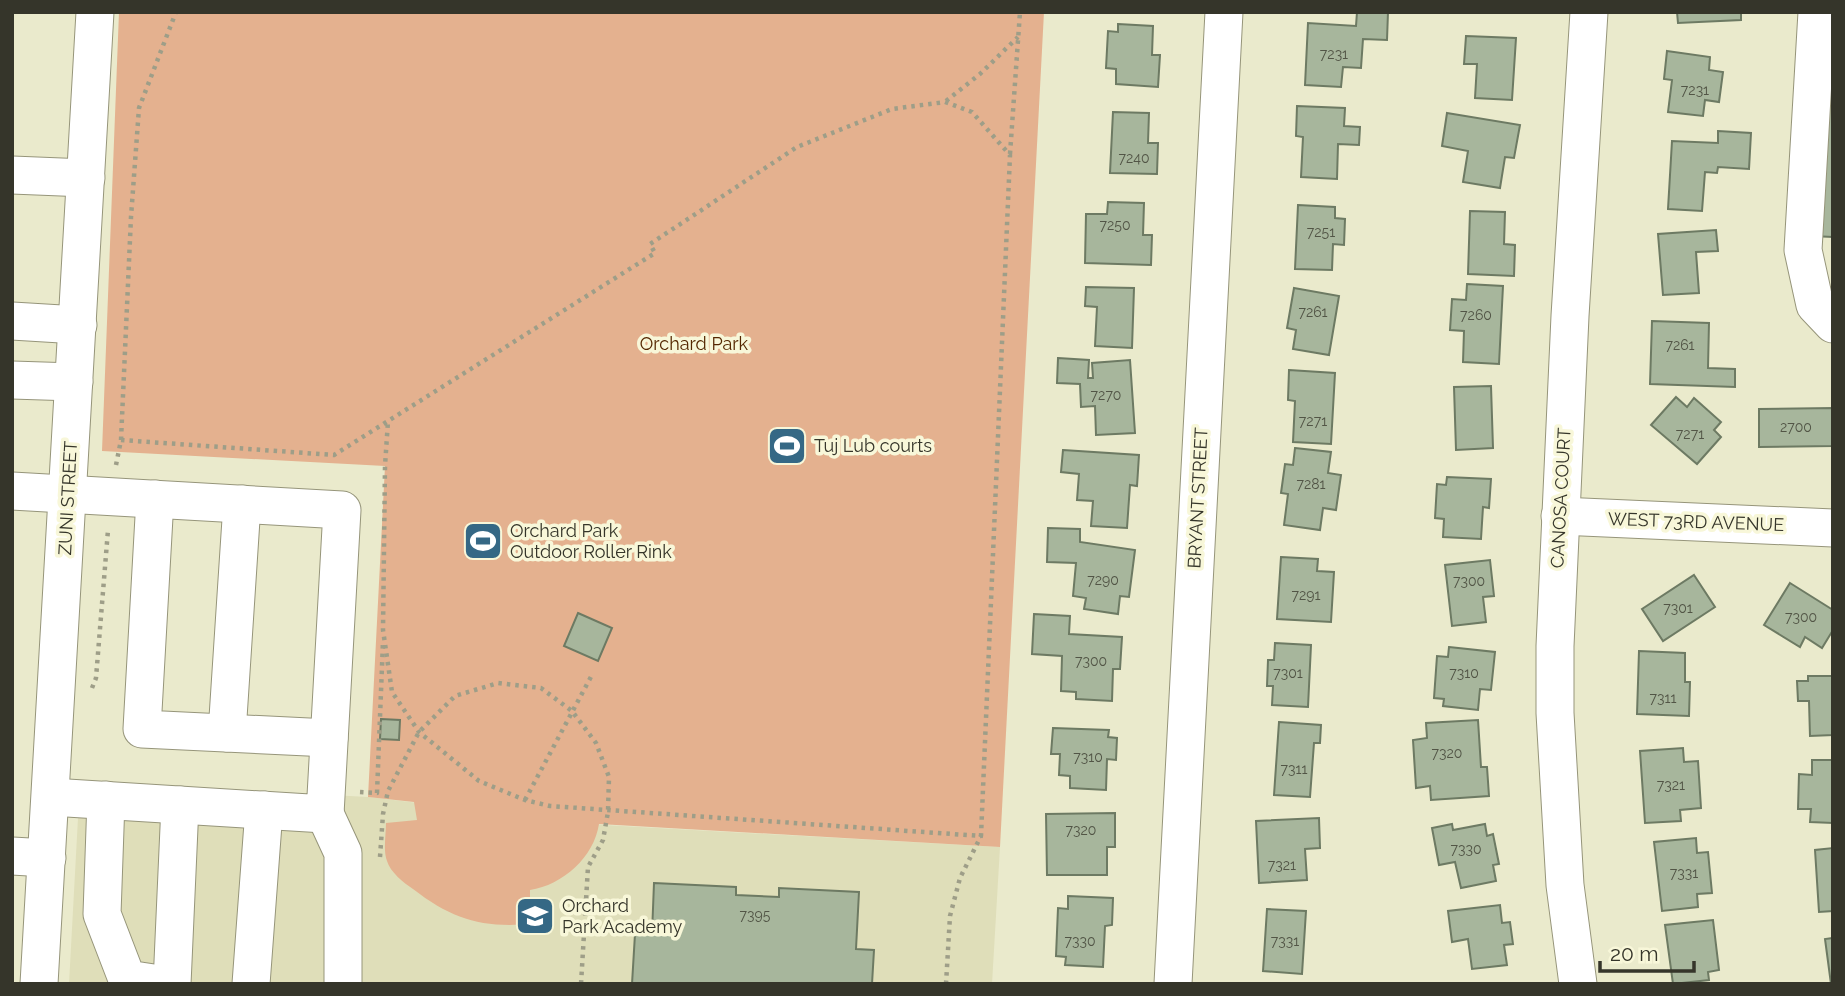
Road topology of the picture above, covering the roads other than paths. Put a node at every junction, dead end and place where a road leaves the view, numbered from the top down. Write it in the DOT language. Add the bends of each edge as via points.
graph roads {
  1 [pos="95,12"];
  2 [pos="1224,12"];
  3 [pos="1588,12"];
  4 [pos="1817,12"];
  5 [pos="12,175"];
  6 [pos="86,178"];
  7 [pos="12,321"];
  8 [pos="1833,324"];
  9 [pos="78,325"];
  10 [pos="12,380"];
  11 [pos="74,383"];
  12 [pos="12,491"];
  13 [pos="68,494"];
  14 [pos="155,499"];
  15 [pos="242,505"];
  16 [pos="1560,516"];
  17 [pos="1833,528"];
  18 [pos="228,733"];
  19 [pos="329,737"];
  20 [pos="51,797"];
  21 [pos="106,800"];
  22 [pos="325,804"];
  23 [pos="180,805"];
  24 [pos="264,810"];
  25 [pos="30,857"];
  26 [pos="39,984"];
  27 [pos="160,984"];
  28 [pos="172,984"];
  29 [pos="251,984"];
  30 [pos="343,984"];
  31 [pos="1173,984"];
  32 [pos="1578,984"];
  1 -- 6 [label="street, ZUNI STREET"];
  2 -- 31 [label="street, BRYANT STREET"];
  3 -- 16 [label="street, CANOSA COURT"];
  4 -- 8 [label="street" via="1803,250 1815,305"];
  5 -- 6 [label="street"];
  6 -- 9 [label="street, ZUNI STREET"];
  7 -- 9 [label="street"];
  9 -- 11 [label="street, ZUNI STREET"];
  10 -- 11 [label="street"];
  11 -- 13 [label="street, ZUNI STREET"];
  12 -- 13 [label="street"];
  13 -- 14 [label="street"];
  13 -- 20 [label="street, ZUNI STREET"];
  14 -- 15 [label="street"];
  14 -- 18 [label="street" via="142,729"];
  15 -- 18 [label="street"];
  15 -- 19 [label="street" via="342,510"];
  16 -- 17 [label="street, WEST 73RD AVENUE"];
  16 -- 32 [label="street, CANOSA COURT" via="1555,713 1565,885"];
  18 -- 19 [label="street"];
  19 -- 22 [label="street"];
  20 -- 21 [label="street"];
  20 -- 25 [label="street, ZUNI STREET"];
  21 -- 23 [label="street"];
  21 -- 27 [label="street" via="102,914 127,979"];
  22 -- 24 [label="street"];
  22 -- 30 [label="street" via="343,853"];
  23 -- 24 [label="street"];
  23 -- 28 [label="street"];
  24 -- 29 [label="street"];
  25 -- 26 [label="street, ZUNI STREET"];
}
